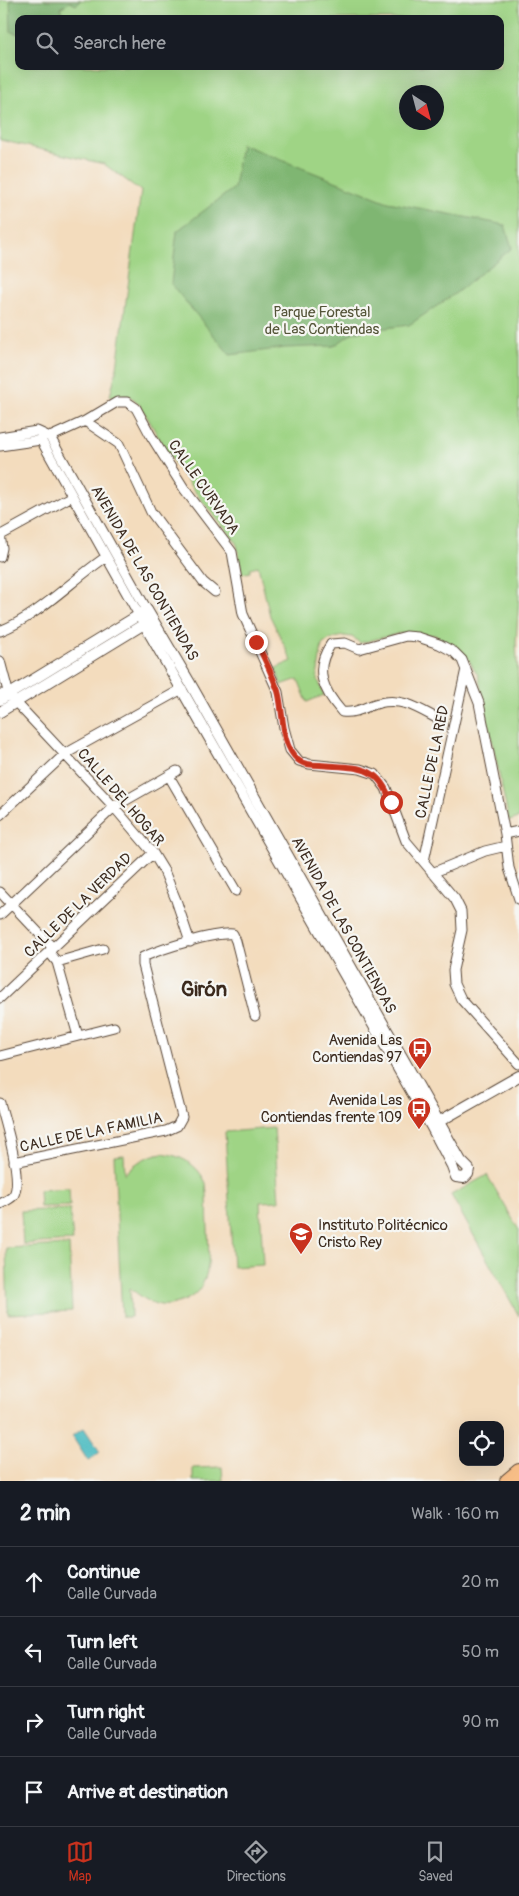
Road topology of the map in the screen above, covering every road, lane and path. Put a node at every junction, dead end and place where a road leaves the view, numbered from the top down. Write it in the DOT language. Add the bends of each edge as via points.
graph roads {
  1 [pos="85,421"];
  2 [pos="0,437"];
  3 [pos="46,438"];
  4 [pos="0,446"];
  5 [pos="72,496"];
  6 [pos="0,535"];
  7 [pos="0,557"];
  8 [pos="106,557"];
  9 [pos="215,592"];
  10 [pos="146,617"];
  11 [pos="0,631"];
  12 [pos="0,662"];
  13 [pos="466,669"];
  14 [pos="3,683"];
  15 [pos="23,686"];
  16 [pos="182,689"];
  17 [pos="6,698"];
  18 [pos="459,702"];
  19 [pos="479,703"];
  20 [pos="0,712"];
  21 [pos="438,719"];
  22 [pos="65,754"];
  23 [pos="177,771"];
  24 [pos="169,776"];
  25 [pos="114,807"];
  26 [pos="0,815"];
  27 [pos="519,831"];
  28 [pos="504,834"];
  29 [pos="506,846"];
  30 [pos="152,853"];
  31 [pos="424,861"];
  32 [pos="432,873"];
  33 [pos="236,891"];
  34 [pos="0,892"];
  35 [pos="519,899"];
  36 [pos="12,904"];
  37 [pos="0,915"];
  38 [pos="190,942"];
  39 [pos="103,949"];
  40 [pos="51,950"];
  41 [pos="57,962"];
  42 [pos="0,998"];
  43 [pos="255,1016"];
  44 [pos="114,1027"];
  45 [pos="78,1036"];
  46 [pos="0,1056"];
  47 [pos="519,1064"];
  48 [pos="519,1076"];
  49 [pos="0,1103"];
  50 [pos="435,1124"];
  51 [pos="14,1162"];
  52 [pos="0,1204"];
  53 [pos="519,1471"];
  54 [pos="507,1481"];
  1 -- 3 [label="street, CALLE CURVADA"];
  1 -- 9 [label="street" via="120,444 151,512 203,582"];
  1 -- 31 [label="street, CALLE CURVADA" via="117,402 127,402 136,408 185,490 232,552 243,614 278,692 290,750 299,761 309,764 360,769 375,774 386,788 406,841"];
  2 -- 3 [label="street" via="37,431"];
  3 -- 4 [label="street, CALLE CURVADA"];
  3 -- 5 [label="street, AVENIDA DE LAS CONTIENDAS"];
  3 -- 10 [label="street, AVENIDA DE LAS CONTIENDAS"];
  5 -- 6 [label="street"];
  5 -- 8 [label="street, AVENIDA DE LAS CONTIENDAS"];
  6 -- 7 [label="street"];
  8 -- 10 [label="street, AVENIDA DE LAS CONTIENDAS"];
  8 -- 11 [label="street" via="30,616"];
  10 -- 15 [label="street"];
  10 -- 16 [label="street, AVENIDA DE LAS CONTIENDAS"];
  10 -- 17 [label="street"];
  10 -- 50 [label="street, AVENIDA DE LAS CONTIENDAS" via="190,683"];
  12 -- 14 [label="street"];
  13 -- 18 [label="street, CALLE DE LA RED"];
  13 -- 19 [label="street"];
  13 -- 21 [label="street" via="454,652 418,637 406,636 359,649 332,644 324,655 322,680 342,712 352,713 379,703 397,702 410,704"];
  14 -- 15 [label="street"];
  14 -- 17 [label="street"];
  15 -- 17 [label="street"];
  16 -- 22 [label="street"];
  16 -- 50 [label="street, AVENIDA DE LAS CONTIENDAS"];
  17 -- 20 [label="street"];
  17 -- 22 [label="street, CALLE DEL HOGAR"];
  18 -- 19 [label="street" via="469,697"];
  18 -- 31 [label="street, CALLE DE LA RED"];
  19 -- 28 [label="street"];
  22 -- 25 [label="street, CALLE DEL HOGAR"];
  22 -- 26 [label="street"];
  23 -- 24 [label="street"];
  24 -- 25 [label="street"];
  24 -- 33 [label="street"];
  25 -- 30 [label="street, CALLE DEL HOGAR"];
  25 -- 36 [label="street"];
  27 -- 28 [label="street"];
  28 -- 29 [label="street"];
  29 -- 32 [label="street" via="485,851"];
  29 -- 35 [label="street"];
  30 -- 38 [label="street, CALLE DEL HOGAR" via="170,886"];
  30 -- 40 [label="street, CALLE DE LA VERDAD"];
  31 -- 32 [label="street, CALLE CURVADA"];
  32 -- 47 [label="street, CALLE CURVADA" via="455,899 463,919 453,970 454,984 461,999"];
  34 -- 36 [label="street"];
  36 -- 37 [label="street"];
  36 -- 40 [label="street"];
  38 -- 43 [label="street" via="233,934"];
  38 -- 51 [label="street, CALLE DE LA FAMILIA" via="144,958 143,965 182,1117 177,1126 166,1131"];
  39 -- 41 [label="street"];
  40 -- 41 [label="street"];
  40 -- 42 [label="street, CALLE DE LA VERDAD"];
  41 -- 45 [label="street"];
  44 -- 45 [label="street"];
  45 -- 46 [label="street"];
  48 -- 50 [label="street"];
  49 -- 51 [label="street"];
  50 -- 50 [label="street, AVENIDA DE LAS CONTIENDAS" via="453,1173 456,1178 464,1178 469,1169"];
  51 -- 52 [label="street" via="17,1185 14,1195"];
  53 -- 54 [label="highway"];
}
